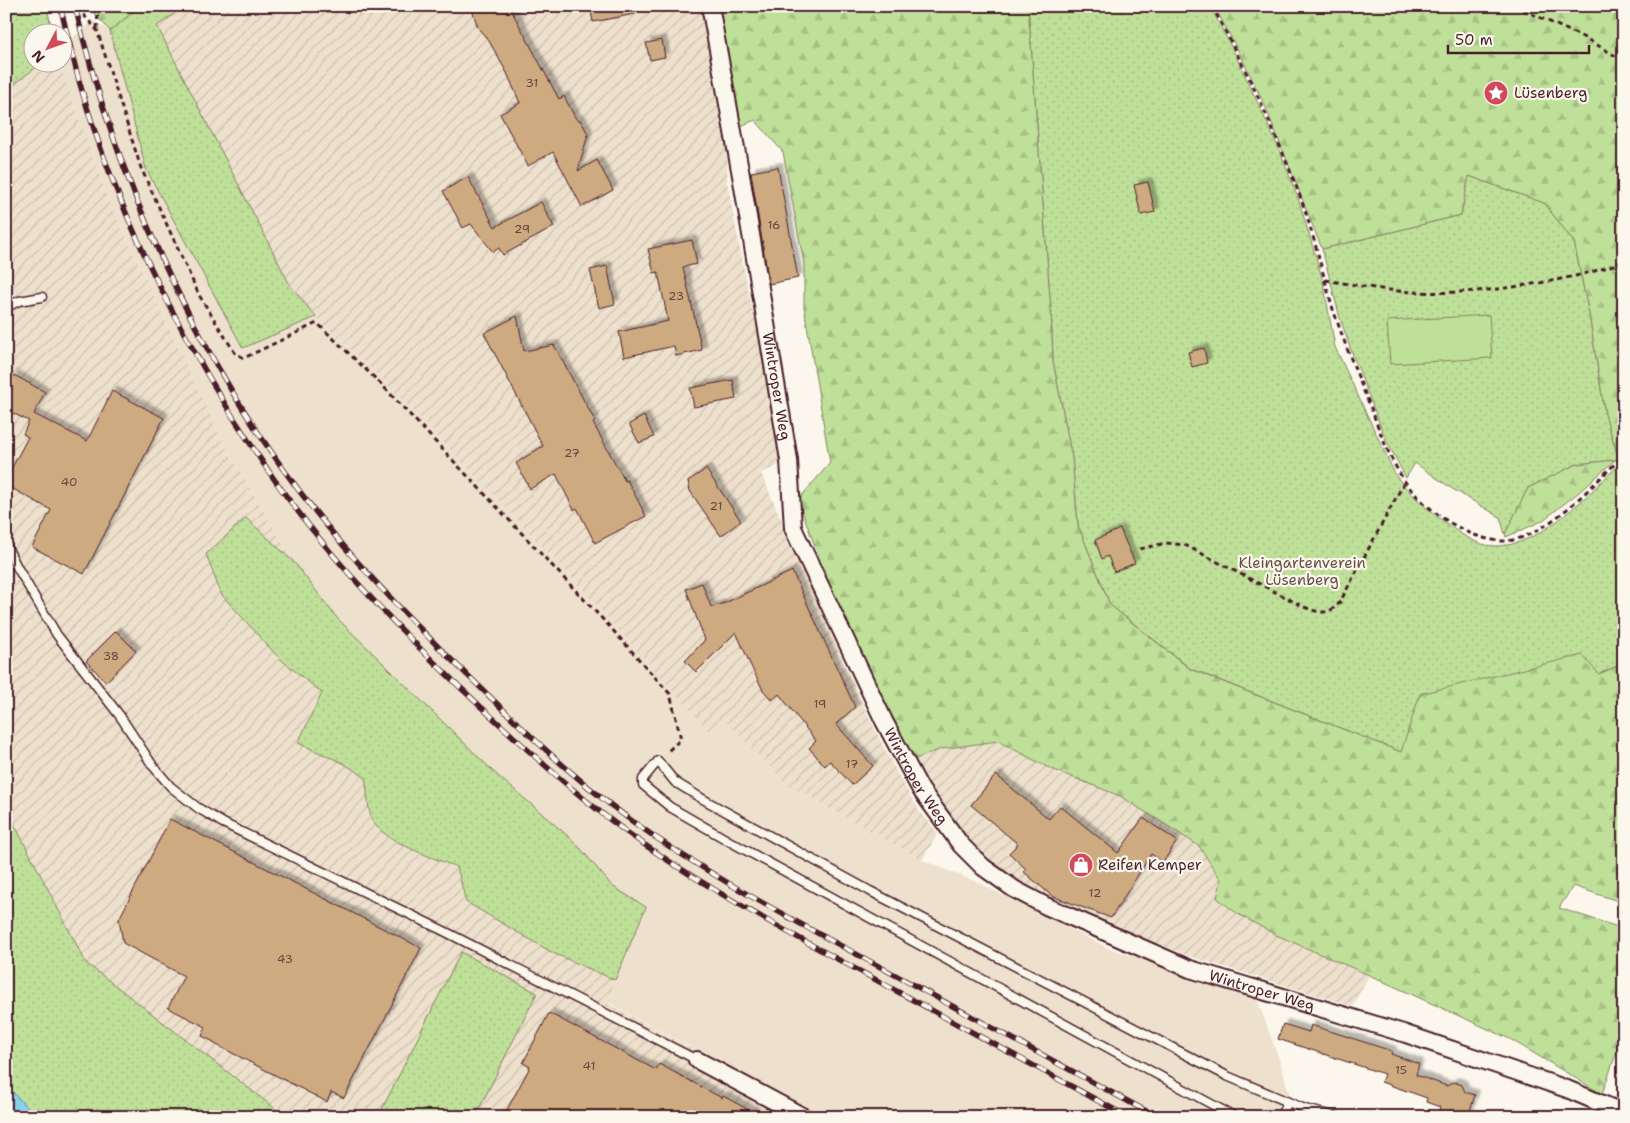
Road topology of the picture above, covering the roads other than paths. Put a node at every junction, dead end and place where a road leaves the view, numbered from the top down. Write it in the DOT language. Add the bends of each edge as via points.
graph roads {
  1 [pos="711,11"];
  2 [pos="42,297"];
  3 [pos="6,307"];
  4 [pos="6,544"];
  5 [pos="697,1060"];
  6 [pos="1288,1102"];
  7 [pos="1624,1112"];
  8 [pos="804,1117"];
  9 [pos="1235,1117"];
  10 [pos="1280,1117"];
  11 [pos="1337,1117"];
  1 -- 7 [label="street, Wintroper Weg" via="789,460 793,528 884,721 921,790 961,846 1014,889 1038,902 1190,969 1403,1033"];
  2 -- 3 [label="lane"];
  4 -- 5 [label="lane" via="69,653 120,716 153,766 171,787 198,808"];
  5 -- 8 [label="street"];
  6 -- 9 [label="lane" via="1227,1076 870,890 701,798 675,782 658,761 643,779 643,785 670,807 729,841"];
  6 -- 10 [label="lane"];
  6 -- 11 [label="lane"];
}
